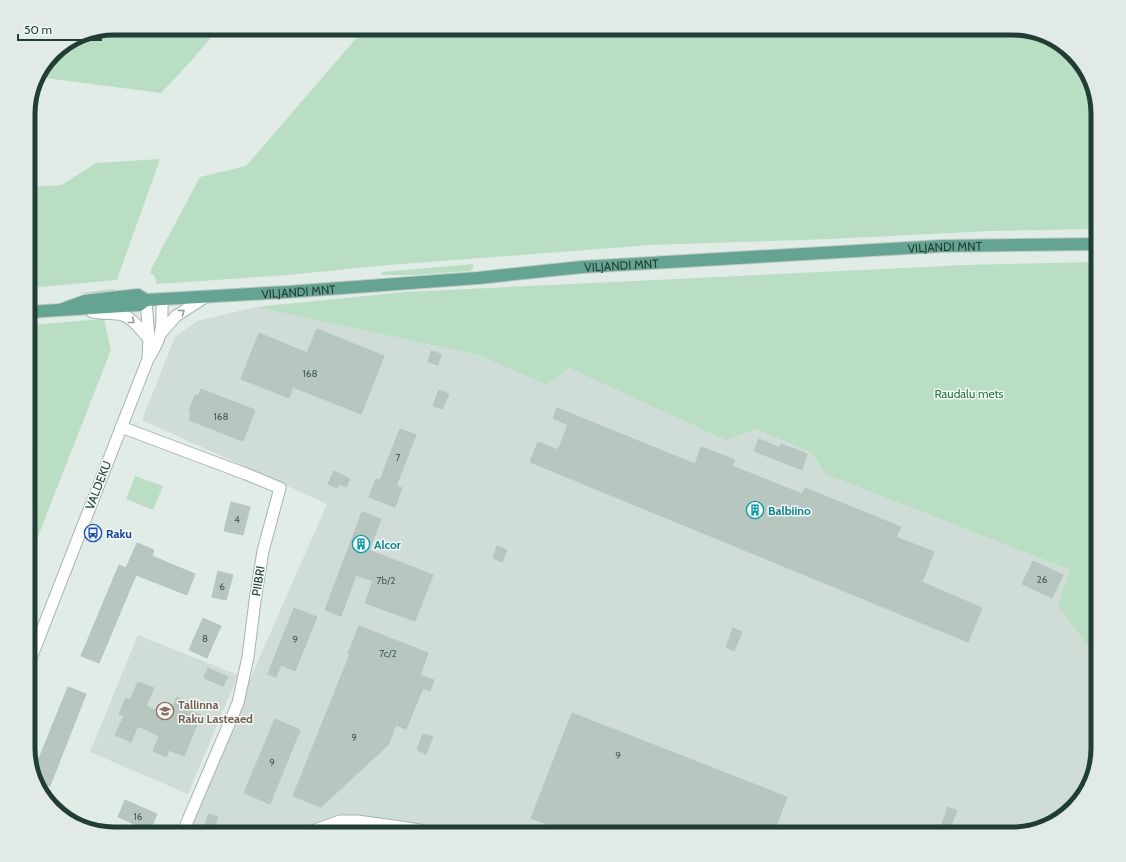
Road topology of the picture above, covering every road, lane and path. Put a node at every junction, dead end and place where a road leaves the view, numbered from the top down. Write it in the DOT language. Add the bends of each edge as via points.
graph roads {
  1 [pos="1091,244"];
  2 [pos="206,296"];
  3 [pos="162,299"];
  4 [pos="146,300"];
  5 [pos="63,309"];
  6 [pos="82,309"];
  7 [pos="35,311"];
  8 [pos="161,333"];
  9 [pos="149,339"];
  10 [pos="148,359"];
  11 [pos="121,427"];
  12 [pos="35,648"];
  13 [pos="187,827"];
  14 [pos="323,827"];
  15 [pos="401,827"];
  1 -- 2 [label="main road, VILJANDI MNT" via="942,246 590,266 478,278"];
  2 -- 3 [label="main road, VILJANDI MNT"];
  8 -- 2 [label="street, one-way" via="176,316"];
  3 -- 4 [label="main road, VILJANDI MNT"];
  3 -- 8 [label="street"];
  4 -- 5 [label="main road, VILJANDI MNT" via="138,295 119,296 85,301"];
  4 -- 6 [label="main road, VILJANDI MNT" via="139,305"];
  4 -- 9 [label="street, VALDEKU"];
  5 -- 6 [label="main road, VILJANDI MNT"];
  5 -- 7 [label="main road, VILJANDI MNT"];
  6 -- 9 [label="street, one-way" via="119,314 129,318"];
  8 -- 10 [label="street" via="158,344"];
  9 -- 10 [label="street, VALDEKU"];
  10 -- 11 [label="street, VALDEKU"];
  11 -- 12 [label="street, VALDEKU"];
  11 -- 13 [label="street, PIIBRI" via="280,488 263,550 248,657 238,703"];
  14 -- 15 [label="street" via="340,821"];
}
